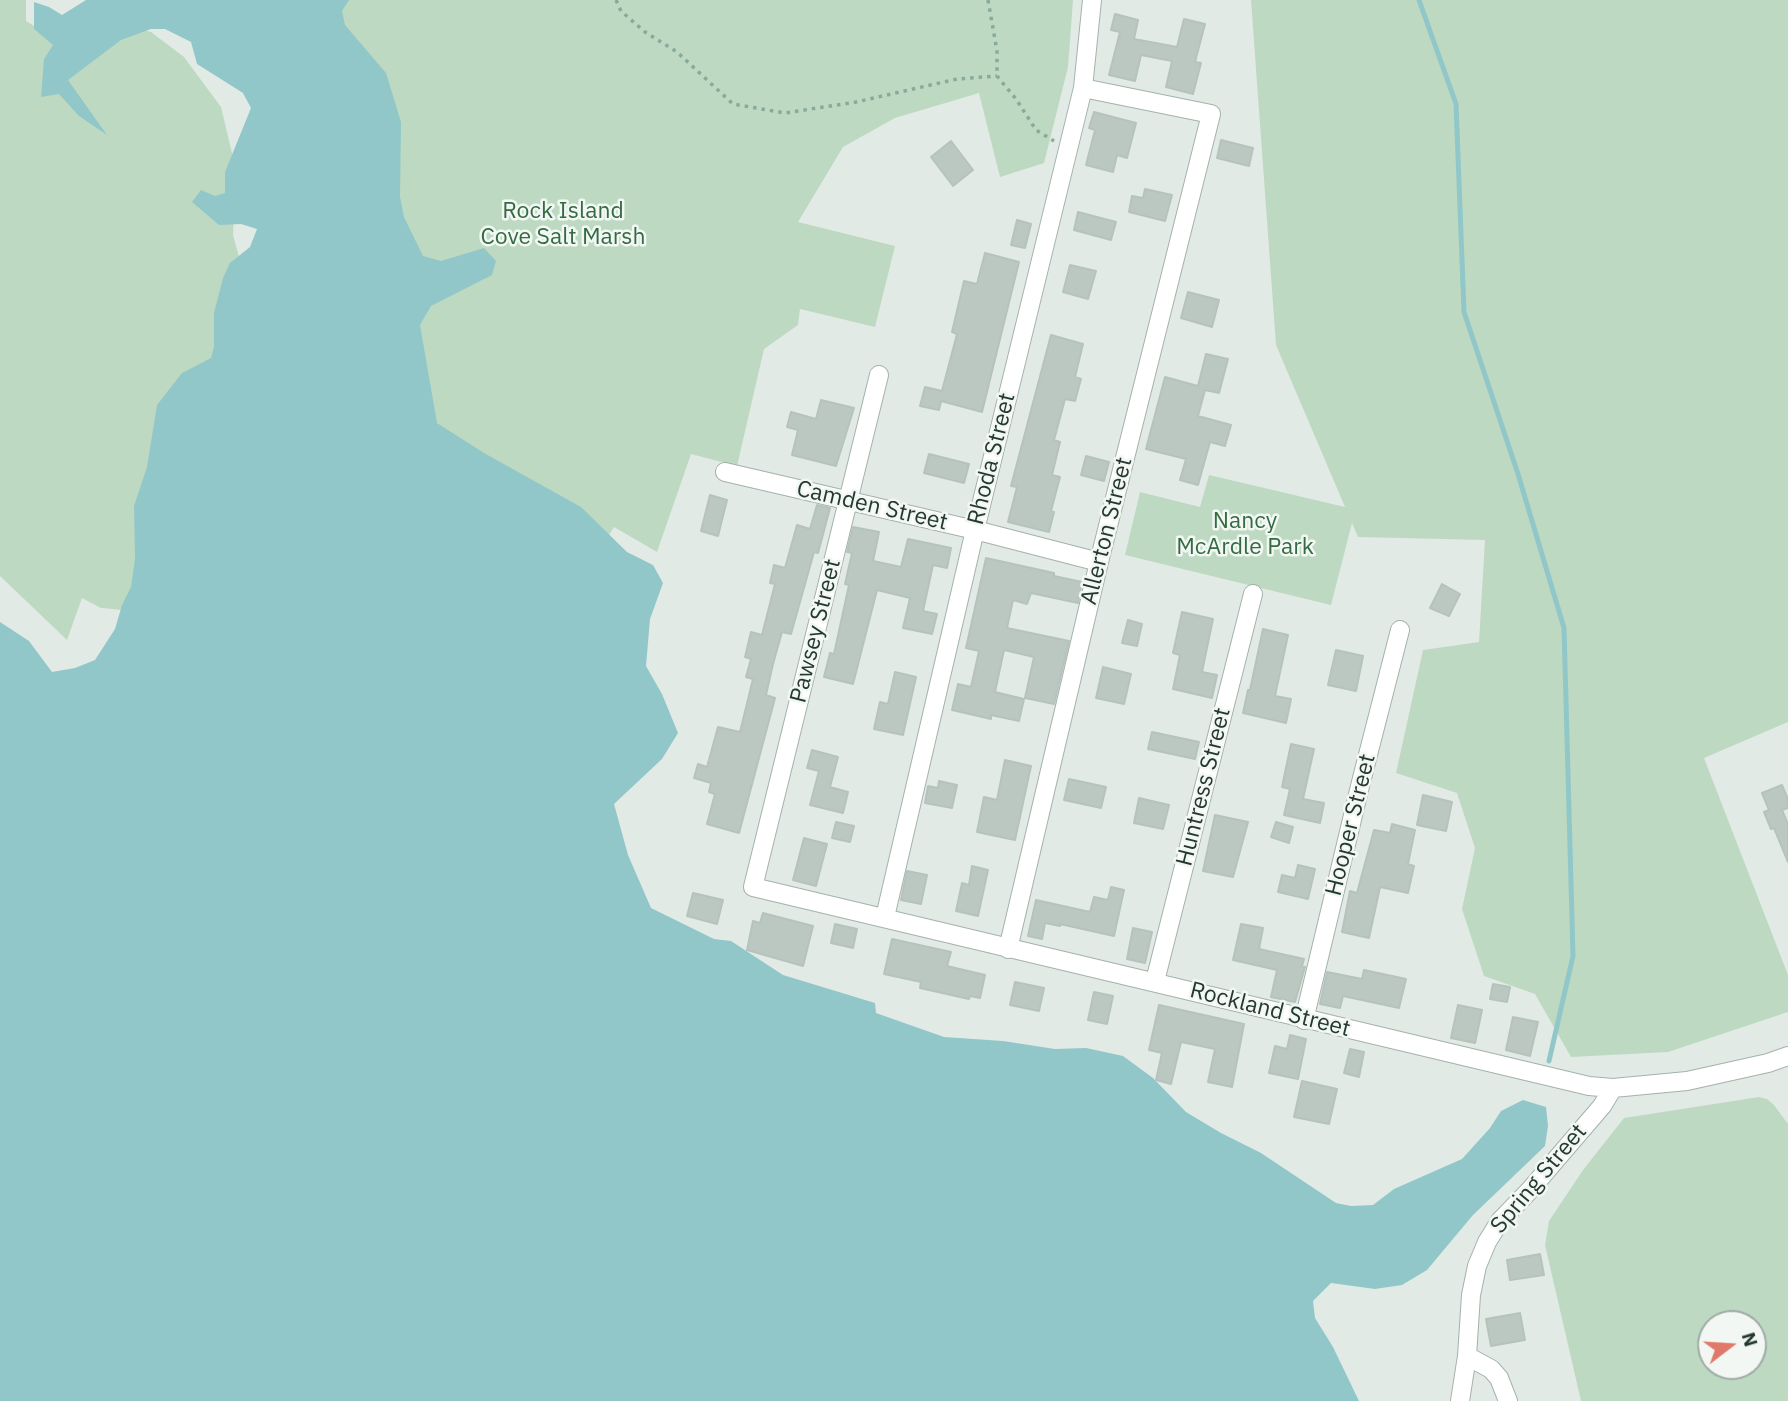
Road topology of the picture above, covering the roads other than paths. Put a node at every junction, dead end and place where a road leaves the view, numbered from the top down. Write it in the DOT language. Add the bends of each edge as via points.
graph roads {
  1 [pos="1092,0"];
  2 [pos="1083,88"];
  3 [pos="879,375"];
  4 [pos="725,472"];
  5 [pos="849,500"];
  6 [pos="975,530"];
  7 [pos="1099,562"];
  8 [pos="1253,594"];
  9 [pos="1401,630"];
  10 [pos="753,887"];
  11 [pos="885,917"];
  12 [pos="1008,949"];
  13 [pos="1155,981"];
  14 [pos="1304,1020"];
  15 [pos="1788,1056"];
  16 [pos="1613,1088"];
  17 [pos="1467,1356"];
  18 [pos="1461,1401"];
  19 [pos="1508,1401"];
  1 -- 2 [label="street, Rhoda Street"];
  2 -- 6 [label="street, Rhoda Street"];
  2 -- 7 [label="street, Allerton Street" via="1210,114"];
  3 -- 5 [label="street, Pawsey Street"];
  4 -- 5 [label="street, Camden Street"];
  5 -- 6 [label="street, Camden Street"];
  5 -- 10 [label="street, Pawsey Street"];
  6 -- 7 [label="street, Camden Street"];
  6 -- 11 [label="street, Rhoda Street"];
  7 -- 12 [label="street, Allerton Street"];
  8 -- 13 [label="street, Huntress Street"];
  9 -- 14 [label="street, Hooper Street"];
  10 -- 11 [label="street, Rockland Street"];
  11 -- 12 [label="street, Rockland Street"];
  12 -- 13 [label="street, Rockland Street"];
  13 -- 14 [label="street, Rockland Street"];
  14 -- 16 [label="street, Rockland Street" via="1565,1082"];
  15 -- 16 [label="street, Rockland Street" via="1687,1081"];
  16 -- 17 [label="street, Spring Street" via="1487,1242 1471,1295"];
  17 -- 18 [label="street, Spring Street"];
  17 -- 19 [label="street" via="1491,1369"];
}
